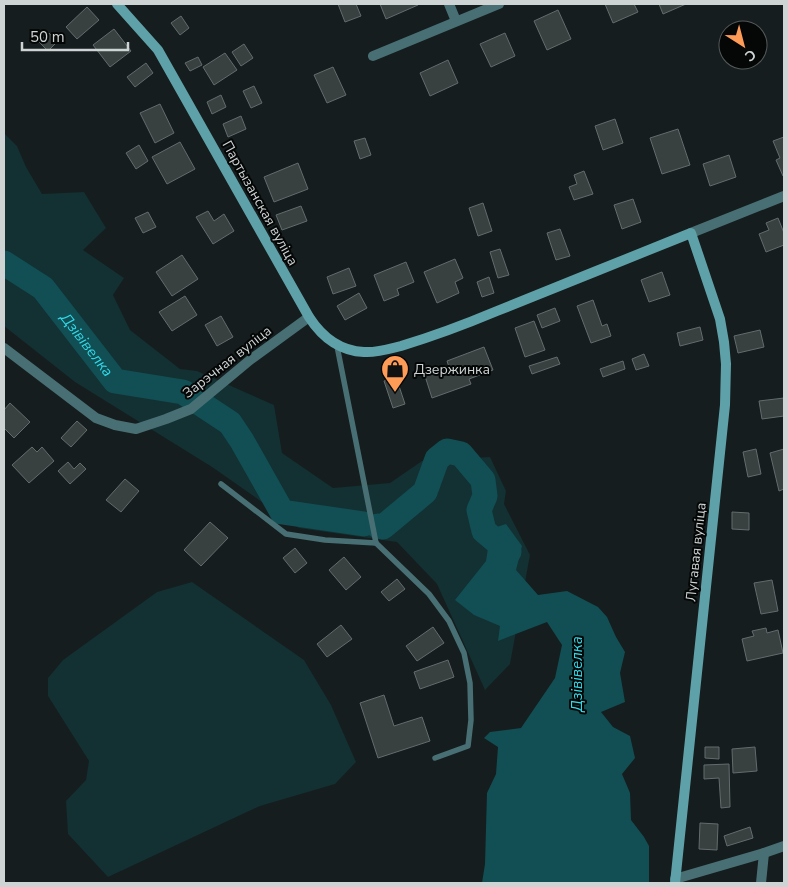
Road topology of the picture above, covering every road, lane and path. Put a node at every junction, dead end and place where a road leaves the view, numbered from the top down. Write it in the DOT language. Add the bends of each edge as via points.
graph roads {
  1 [pos="117,4"];
  2 [pos="449,4"];
  3 [pos="499,4"];
  4 [pos="456,21"];
  5 [pos="373,56"];
  6 [pos="784,196"];
  7 [pos="691,233"];
  8 [pos="309,317"];
  9 [pos="337,346"];
  10 [pos="4,348"];
  11 [pos="221,484"];
  12 [pos="376,543"];
  13 [pos="435,758"];
  14 [pos="784,846"];
  15 [pos="764,853"];
  16 [pos="675,881"];
  17 [pos="761,883"];
  1 -- 8 [label="street, Партызанская вуліца" via="158,50"];
  2 -- 4 [label="street"];
  3 -- 4 [label="street"];
  4 -- 5 [label="street"];
  6 -- 7 [label="street"];
  7 -- 9 [label="street, Партызанская вуліца" via="416,341 387,350 366,352"];
  7 -- 16 [label="street, Лугавая вуліца" via="720,319 726,364 725,405"];
  8 -- 9 [label="street, Партызанская вуліца" via="319,332"];
  8 -- 10 [label="street, Зарэчная вуліца" via="191,409 136,429 96,418"];
  9 -- 12 [label="lane"];
  11 -- 12 [label="lane" via="286,534"];
  12 -- 13 [label="lane" via="429,594 449,621 464,653 470,683 468,746"];
  14 -- 15 [label="street"];
  15 -- 16 [label="street"];
  15 -- 17 [label="street"];
}
